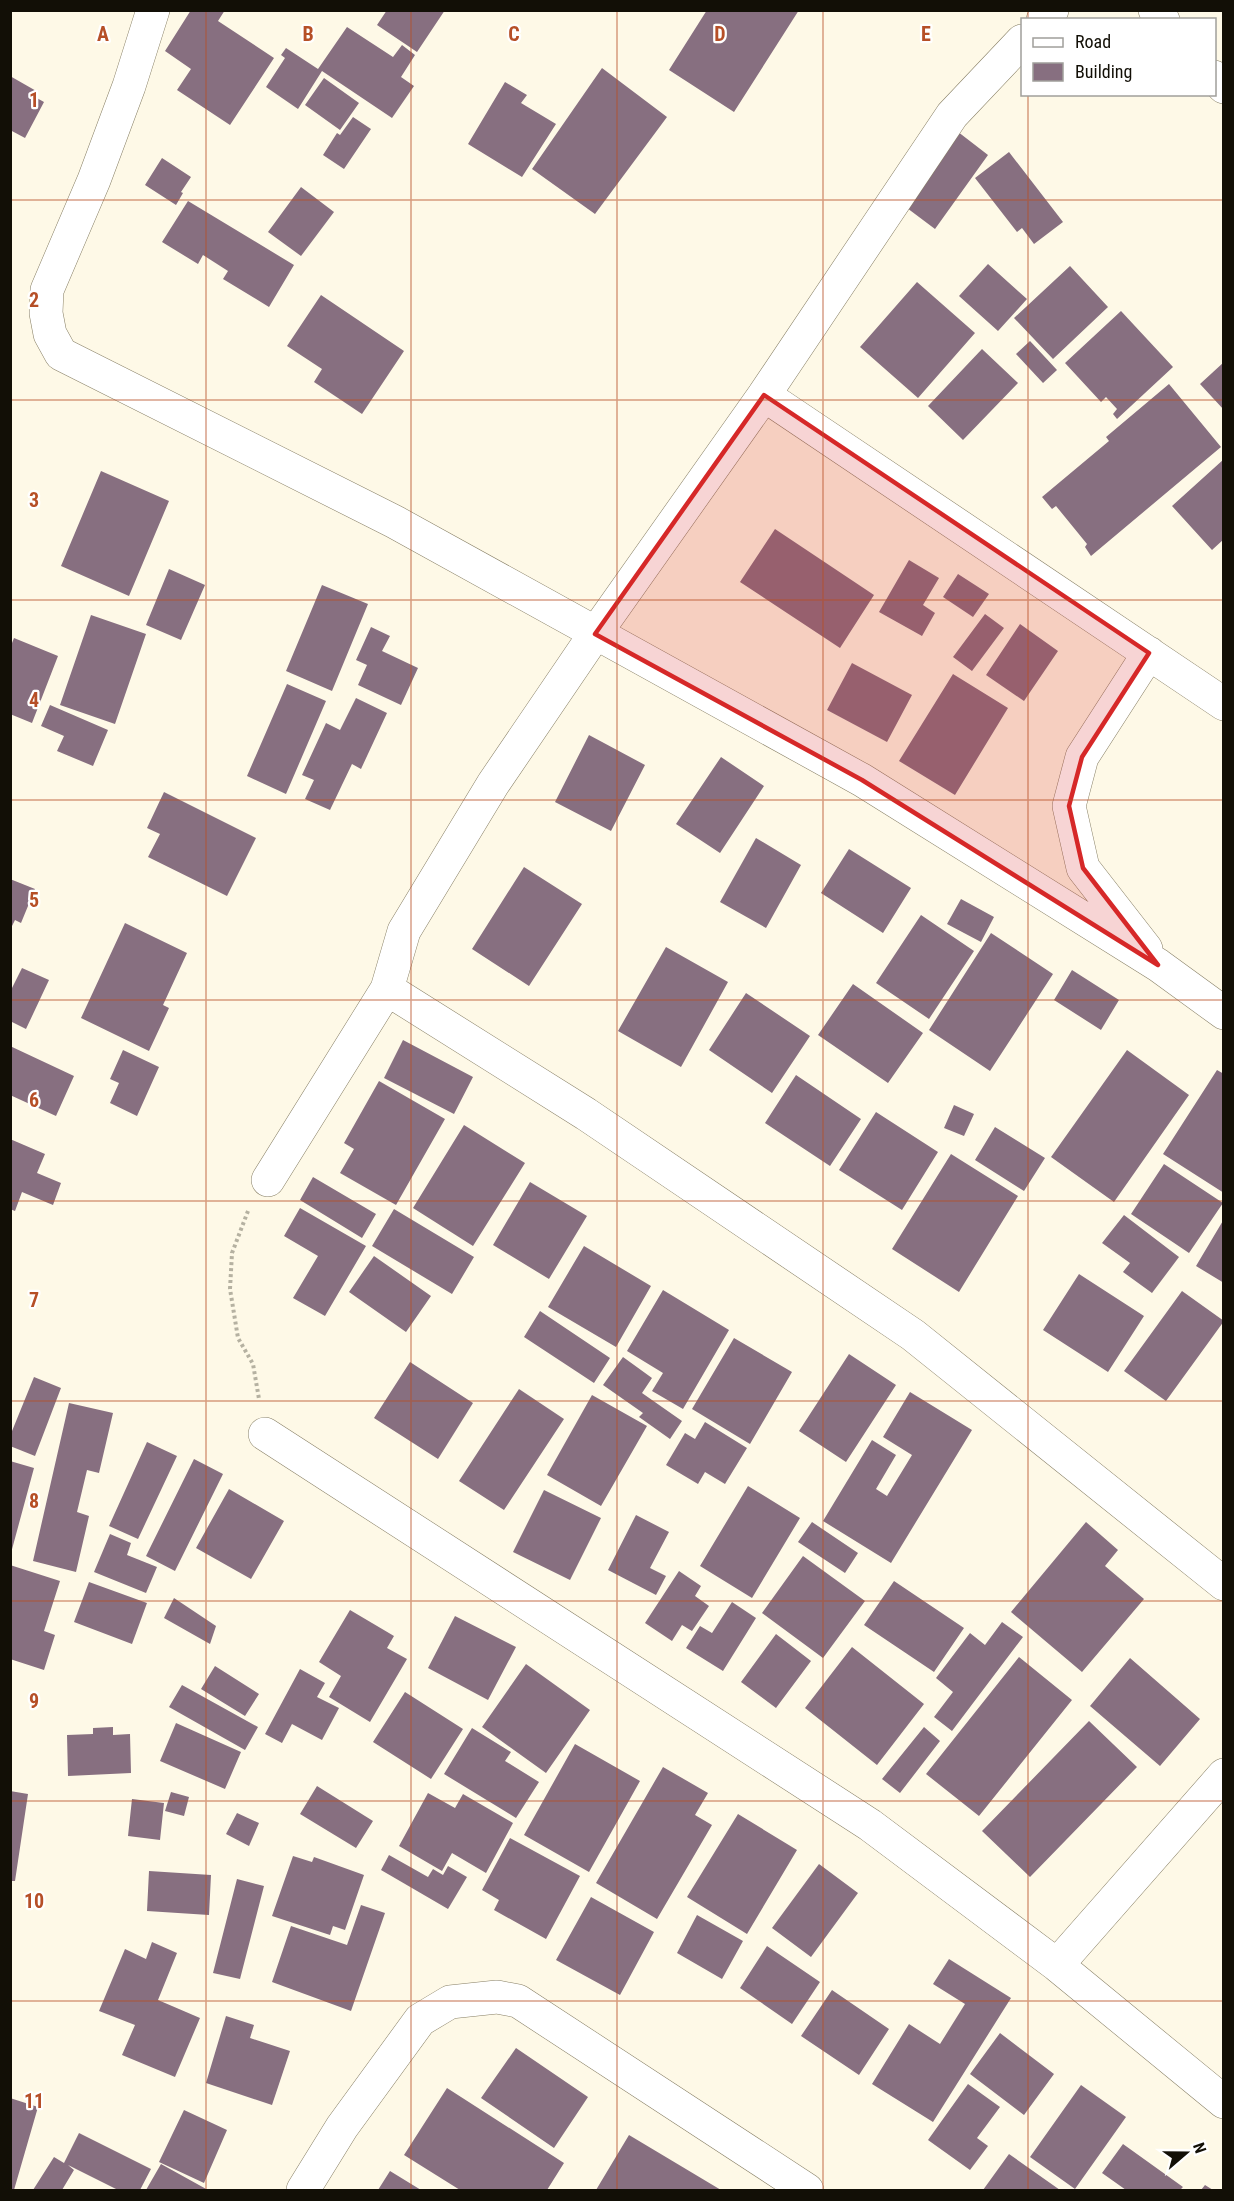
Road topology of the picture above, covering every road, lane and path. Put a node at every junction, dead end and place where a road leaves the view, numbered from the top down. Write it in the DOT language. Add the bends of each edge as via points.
graph roads {
  1 [pos="153,10"];
  2 [pos="1021,43"];
  3 [pos="764,395"];
  4 [pos="596,634"];
  5 [pos="1149,653"];
  6 [pos="1220,696"];
  7 [pos="1158,965"];
  8 [pos="387,989"];
  9 [pos="1224,1012"];
  10 [pos="268,1180"];
  11 [pos="266,1434"];
  12 [pos="1224,1584"];
  13 [pos="1224,1775"];
  14 [pos="1057,1965"];
  15 [pos="1224,2102"];
  16 [pos="303,2190"];
  17 [pos="807,2190"];
  1 -- 4 [label="street" via="94,180 47,290 50,334 61,354 395,522"];
  2 -- 3 [label="street" via="952,115"];
  3 -- 4 [label="street"];
  3 -- 5 [label="street"];
  4 -- 7 [label="street" via="862,780"];
  4 -- 8 [label="street" via="493,784 404,931"];
  5 -- 6 [label="street"];
  5 -- 7 [label="street" via="1082,757 1069,806 1083,868"];
  7 -- 9 [label="street"];
  8 -- 10 [label="street"];
  8 -- 12 [label="street" via="586,1114 914,1335"];
  10 -- 11 [label="path" via="249,1209 232,1253 230,1289 238,1338 253,1364"];
  11 -- 14 [label="street" via="870,1825"];
  13 -- 14 [label="street"];
  14 -- 15 [label="street"];
  16 -- 17 [label="street" via="342,2127 420,2020 450,2002 497,1997 518,2001"];
}
